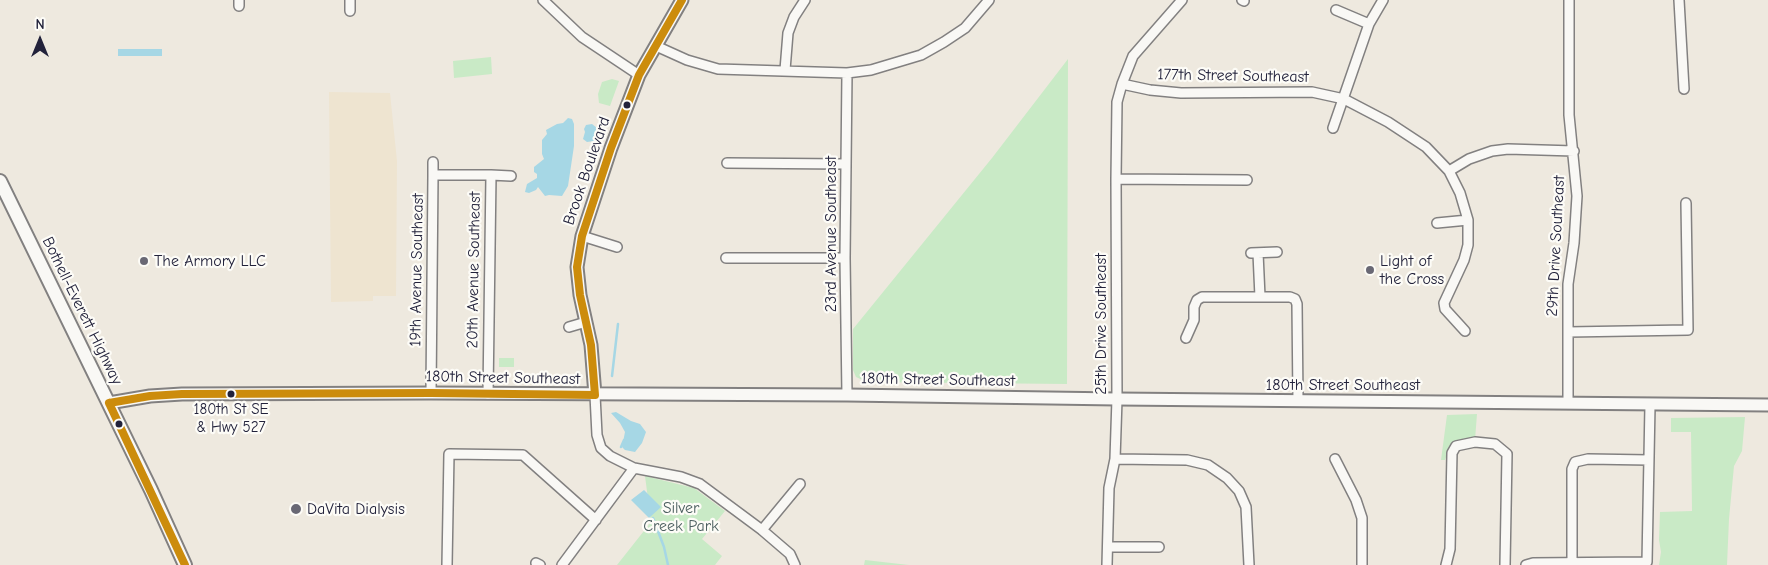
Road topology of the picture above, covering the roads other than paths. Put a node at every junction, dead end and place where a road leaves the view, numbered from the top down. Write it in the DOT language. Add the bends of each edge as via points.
graph roads {
  1 [pos="350,0"];
  2 [pos="543,0"];
  3 [pos="682,0"];
  4 [pos="805,0"];
  5 [pos="989,0"];
  6 [pos="1182,0"];
  7 [pos="1383,0"];
  8 [pos="1569,0"];
  9 [pos="1679,0"];
  10 [pos="1336,10"];
  11 [pos="350,11"];
  12 [pos="1369,24"];
  13 [pos="656,46"];
  14 [pos="785,70"];
  15 [pos="848,73"];
  16 [pos="639,75"];
  17 [pos="1122,84"];
  18 [pos="1684,89"];
  19 [pos="1344,99"];
  20 [pos="1333,128"];
  21 [pos="1574,151"];
  22 [pos="433,162"];
  23 [pos="727,164"];
  24 [pos="845,164"];
  25 [pos="1449,171"];
  26 [pos="433,175"];
  27 [pos="462,175"];
  28 [pos="491,175"];
  29 [pos="511,176"];
  30 [pos="1116,179"];
  31 [pos="1247,180"];
  32 [pos="0,181"];
  33 [pos="1686,203"];
  34 [pos="1468,220"];
  35 [pos="1437,223"];
  36 [pos="582,236"];
  37 [pos="617,247"];
  38 [pos="1277,252"];
  39 [pos="726,258"];
  40 [pos="845,258"];
  41 [pos="1260,297"];
  42 [pos="586,322"];
  43 [pos="569,327"];
  44 [pos="1465,331"];
  45 [pos="1568,332"];
  46 [pos="1186,338"];
  47 [pos="431,393"];
  48 [pos="488,394"];
  49 [pos="595,395"];
  50 [pos="847,395"];
  51 [pos="1117,400"];
  52 [pos="1298,401"];
  53 [pos="109,403"];
  54 [pos="1568,403"];
  55 [pos="1650,405"];
  56 [pos="1768,405"];
  57 [pos="1115,459"];
  58 [pos="1335,459"];
  59 [pos="1649,460"];
  60 [pos="634,468"];
  61 [pos="800,484"];
  62 [pos="596,520"];
  63 [pos="762,530"];
  64 [pos="1108,547"];
  65 [pos="1159,547"];
  66 [pos="1572,564"];
  67 [pos="185,565"];
  68 [pos="447,565"];
  69 [pos="562,565"];
  70 [pos="795,565"];
  71 [pos="1108,565"];
  72 [pos="1249,565"];
  73 [pos="1362,565"];
  74 [pos="1446,565"];
  75 [pos="1505,565"];
  76 [pos="1526,565"];
  1 -- 11 [label="street"];
  2 -- 16 [label="street" via="582,37"];
  3 -- 13 [label="street, Brook Boulevard"];
  4 -- 14 [label="street" via="788,33"];
  5 -- 15 [label="street" via="965,28 921,55 871,70"];
  6 -- 17 [label="street, 25th Drive Southeast" via="1133,56"];
  7 -- 12 [label="street"];
  8 -- 21 [label="street, 29th Drive Southeast" via="1569,115"];
  9 -- 18 [label="street"];
  10 -- 12 [label="street"];
  12 -- 19 [label="street"];
  13 -- 14 [label="street" via="718,69"];
  13 -- 16 [label="street, Brook Boulevard"];
  14 -- 15 [label="street"];
  15 -- 24 [label="street, 23rd Avenue Southeast"];
  16 -- 36 [label="street, Brook Boulevard"];
  17 -- 19 [label="street, 177th Street Southeast" via="1181,93 1312,92"];
  17 -- 30 [label="street, 25th Drive Southeast" via="1117,102"];
  19 -- 20 [label="street"];
  19 -- 25 [label="street, 177th Street Southeast" via="1426,147"];
  21 -- 25 [label="street" via="1508,148 1469,159"];
  21 -- 45 [label="street, 29th Drive Southeast" via="1577,196 1568,284"];
  22 -- 26 [label="street"];
  23 -- 24 [label="street"];
  24 -- 40 [label="street, 23rd Avenue Southeast"];
  25 -- 34 [label="street, 177th Street Southeast"];
  26 -- 27 [label="street, 19th Avenue Southeast"];
  26 -- 47 [label="street, 19th Avenue Southeast"];
  27 -- 28 [label="street, 20th Avenue Southeast"];
  28 -- 29 [label="street"];
  28 -- 48 [label="street, 20th Avenue Southeast"];
  30 -- 31 [label="street"];
  30 -- 51 [label="street, 25th Drive Southeast"];
  32 -- 53 [label="main road, Bothell-Everett Highway"];
  33 -- 45 [label="street" via="1688,330"];
  34 -- 35 [label="street"];
  34 -- 44 [label="street, 177th Street Southeast" via="1464,260 1444,303 1445,309"];
  36 -- 37 [label="street"];
  36 -- 42 [label="street, Brook Boulevard" via="577,266"];
  38 -- 41 [label="street" via="1255,253"];
  39 -- 40 [label="street"];
  40 -- 50 [label="street, 23rd Avenue Southeast"];
  41 -- 46 [label="street" via="1202,297 1194,307 1194,320"];
  41 -- 52 [label="street" via="1290,297 1298,304"];
  42 -- 43 [label="street"];
  42 -- 49 [label="street, Brook Boulevard"];
  45 -- 54 [label="street, 29th Drive Southeast"];
  47 -- 48 [label="street, 180th Street Southeast"];
  47 -- 53 [label="street, 180th Street Southeast" via="182,394"];
  48 -- 49 [label="street, 180th Street Southeast"];
  49 -- 50 [label="street, 180th Street Southeast"];
  49 -- 60 [label="street" via="601,448"];
  50 -- 51 [label="street, 180th Street Southeast"];
  51 -- 52 [label="street, 180th Street Southeast"];
  51 -- 57 [label="street, 25th Drive Southeast"];
  52 -- 54 [label="street, 180th Street Southeast"];
  53 -- 67 [label="main road, Bothell-Everett Highway"];
  54 -- 55 [label="street, 180th Street Southeast"];
  55 -- 56 [label="street, 180th Street Southeast"];
  55 -- 59 [label="street"];
  57 -- 64 [label="street, 25th Drive Southeast" via="1109,488"];
  57 -- 72 [label="street" via="1187,460 1208,465 1230,481 1246,507"];
  58 -- 73 [label="street" via="1362,518"];
  59 -- 66 [label="street" via="1588,459 1575,462 1572,469"];
  59 -- 66 [label="street" via="1647,562"];
  60 -- 62 [label="street"];
  60 -- 63 [label="street" via="700,484"];
  61 -- 63 [label="street"];
  62 -- 68 [label="street" via="523,455 449,454"];
  62 -- 69 [label="street"];
  63 -- 70 [label="street" via="790,554"];
  64 -- 65 [label="street"];
  64 -- 71 [label="street, 25th Drive Southeast"];
  66 -- 76 [label="street"];
  74 -- 75 [label="street" via="1450,549 1452,453 1456,446 1475,442 1495,444 1507,454"];
}
